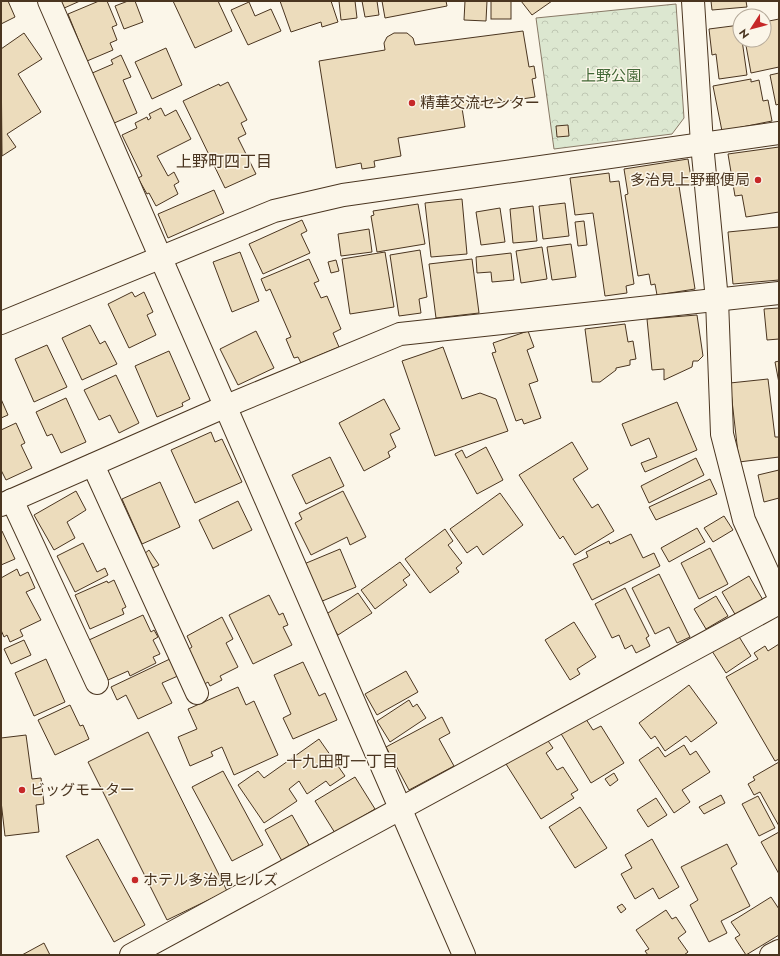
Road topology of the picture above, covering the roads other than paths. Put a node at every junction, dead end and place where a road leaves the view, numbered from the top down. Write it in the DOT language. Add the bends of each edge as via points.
graph roads {
  1 [pos="48,1"];
  2 [pos="693,1"];
  3 [pos="779,133"];
  4 [pos="702,144"];
  5 [pos="162,258"];
  6 [pos="779,293"];
  7 [pos="717,300"];
  8 [pos="1,323"];
  9 [pos="224,407"];
  10 [pos="93,465"];
  11 [pos="7,503"];
  12 [pos="779,597"];
  13 [pos="779,603"];
  14 [pos="97,683"];
  15 [pos="197,692"];
  16 [pos="400,808"];
  17 [pos="779,951"];
  18 [pos="131,955"];
  19 [pos="464,955"];
  20 [pos="771,955"];
  1 -- 5 [label="street"];
  2 -- 4 [label="street"];
  3 -- 4 [label="street"];
  4 -- 5 [label="street" via="343,195 274,211"];
  4 -- 7 [label="street"];
  5 -- 8 [label="street"];
  5 -- 9 [label="street"];
  6 -- 7 [label="street"];
  7 -- 9 [label="street" via="400,334"];
  7 -- 12 [label="street" via="722,434 744,520"];
  9 -- 10 [label="street"];
  9 -- 16 [label="street"];
  10 -- 11 [label="street"];
  10 -- 15 [label="street"];
  11 -- 14 [label="street"];
  13 -- 16 [label="street"];
  16 -- 18 [label="street"];
  16 -- 19 [label="street"];
  17 -- 20 [label="street"];
}
